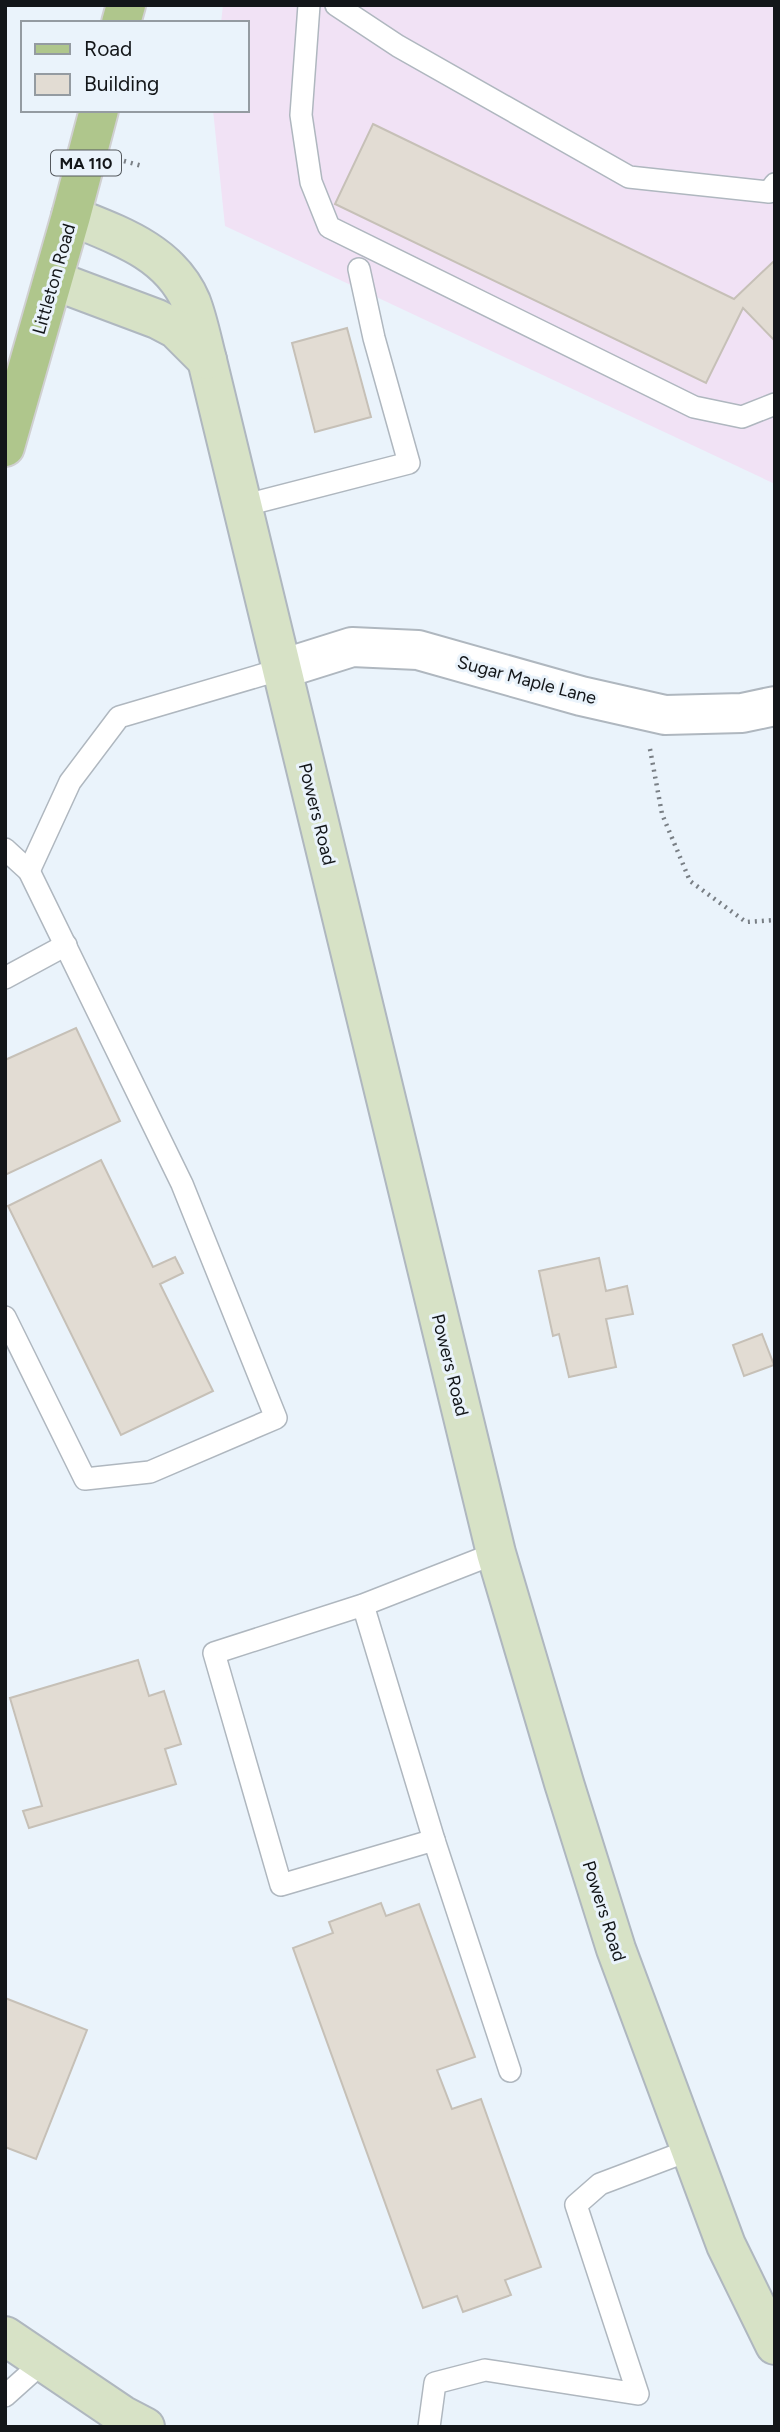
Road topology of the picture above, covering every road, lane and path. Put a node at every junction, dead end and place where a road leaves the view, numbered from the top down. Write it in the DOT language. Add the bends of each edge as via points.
graph roads {
  1 [pos="309,5"];
  2 [pos="336,5"];
  3 [pos="98,112"];
  4 [pos="775,184"];
  5 [pos="71,216"];
  6 [pos="359,269"];
  7 [pos="53,280"];
  8 [pos="207,360"];
  9 [pos="775,404"];
  10 [pos="5,447"];
  11 [pos="242,506"];
  12 [pos="282,669"];
  13 [pos="775,706"];
  14 [pos="643,710"];
  15 [pos="5,849"];
  16 [pos="29,871"];
  17 [pos="775,920"];
  18 [pos="66,945"];
  19 [pos="5,978"];
  20 [pos="5,1317"];
  21 [pos="496,1553"];
  22 [pos="363,1605"];
  23 [pos="434,1840"];
  24 [pos="510,2071"];
  25 [pos="690,2150"];
  26 [pos="5,2336"];
  27 [pos="775,2345"];
  28 [pos="43,2362"];
  29 [pos="5,2396"];
  30 [pos="145,2427"];
  31 [pos="429,2427"];
  1 -- 9 [label="lane" via="301,115 311,182 329,228 694,407 743,417"];
  2 -- 4 [label="lane" via="398,46 629,177 768,192"];
  3 -- 5 [label="main road, Littleton Road / MA 110"];
  5 -- 7 [label="main road, Littleton Road / MA 110"];
  5 -- 8 [label="main road, Powers Road" via="125,237 152,253 179,279 191,303"];
  6 -- 11 [label="lane" via="373,338 409,463"];
  7 -- 8 [label="main road" via="158,319 176,329"];
  7 -- 10 [label="main road, Littleton Road / MA 110"];
  8 -- 11 [label="main road, Powers Road"];
  11 -- 12 [label="main road, Powers Road"];
  12 -- 14 [label="street, Sugar Maple Lane" via="352,647 418,650"];
  12 -- 16 [label="lane" via="119,717 70,782"];
  12 -- 21 [label="main road, Powers Road"];
  13 -- 14 [label="street, Sugar Maple Lane" via="742,713 665,715"];
  14 -- 17 [label="path" via="662,814 690,881 746,922"];
  15 -- 16 [label="lane"];
  16 -- 18 [label="lane"];
  18 -- 19 [label="lane"];
  18 -- 20 [label="lane" via="182,1184 276,1418 150,1472 85,1479"];
  21 -- 22 [label="lane"];
  21 -- 25 [label="main road, Powers Road" via="616,1949"];
  22 -- 23 [label="lane"];
  22 -- 23 [label="lane" via="214,1653 281,1885"];
  23 -- 24 [label="lane"];
  25 -- 27 [label="main road, Powers Road" via="726,2245"];
  25 -- 31 [label="lane" via="600,2184 576,2206 638,2394 485,2370 435,2383"];
  26 -- 28 [label="main road"];
  28 -- 29 [label="lane"];
  28 -- 30 [label="main road"];
}
